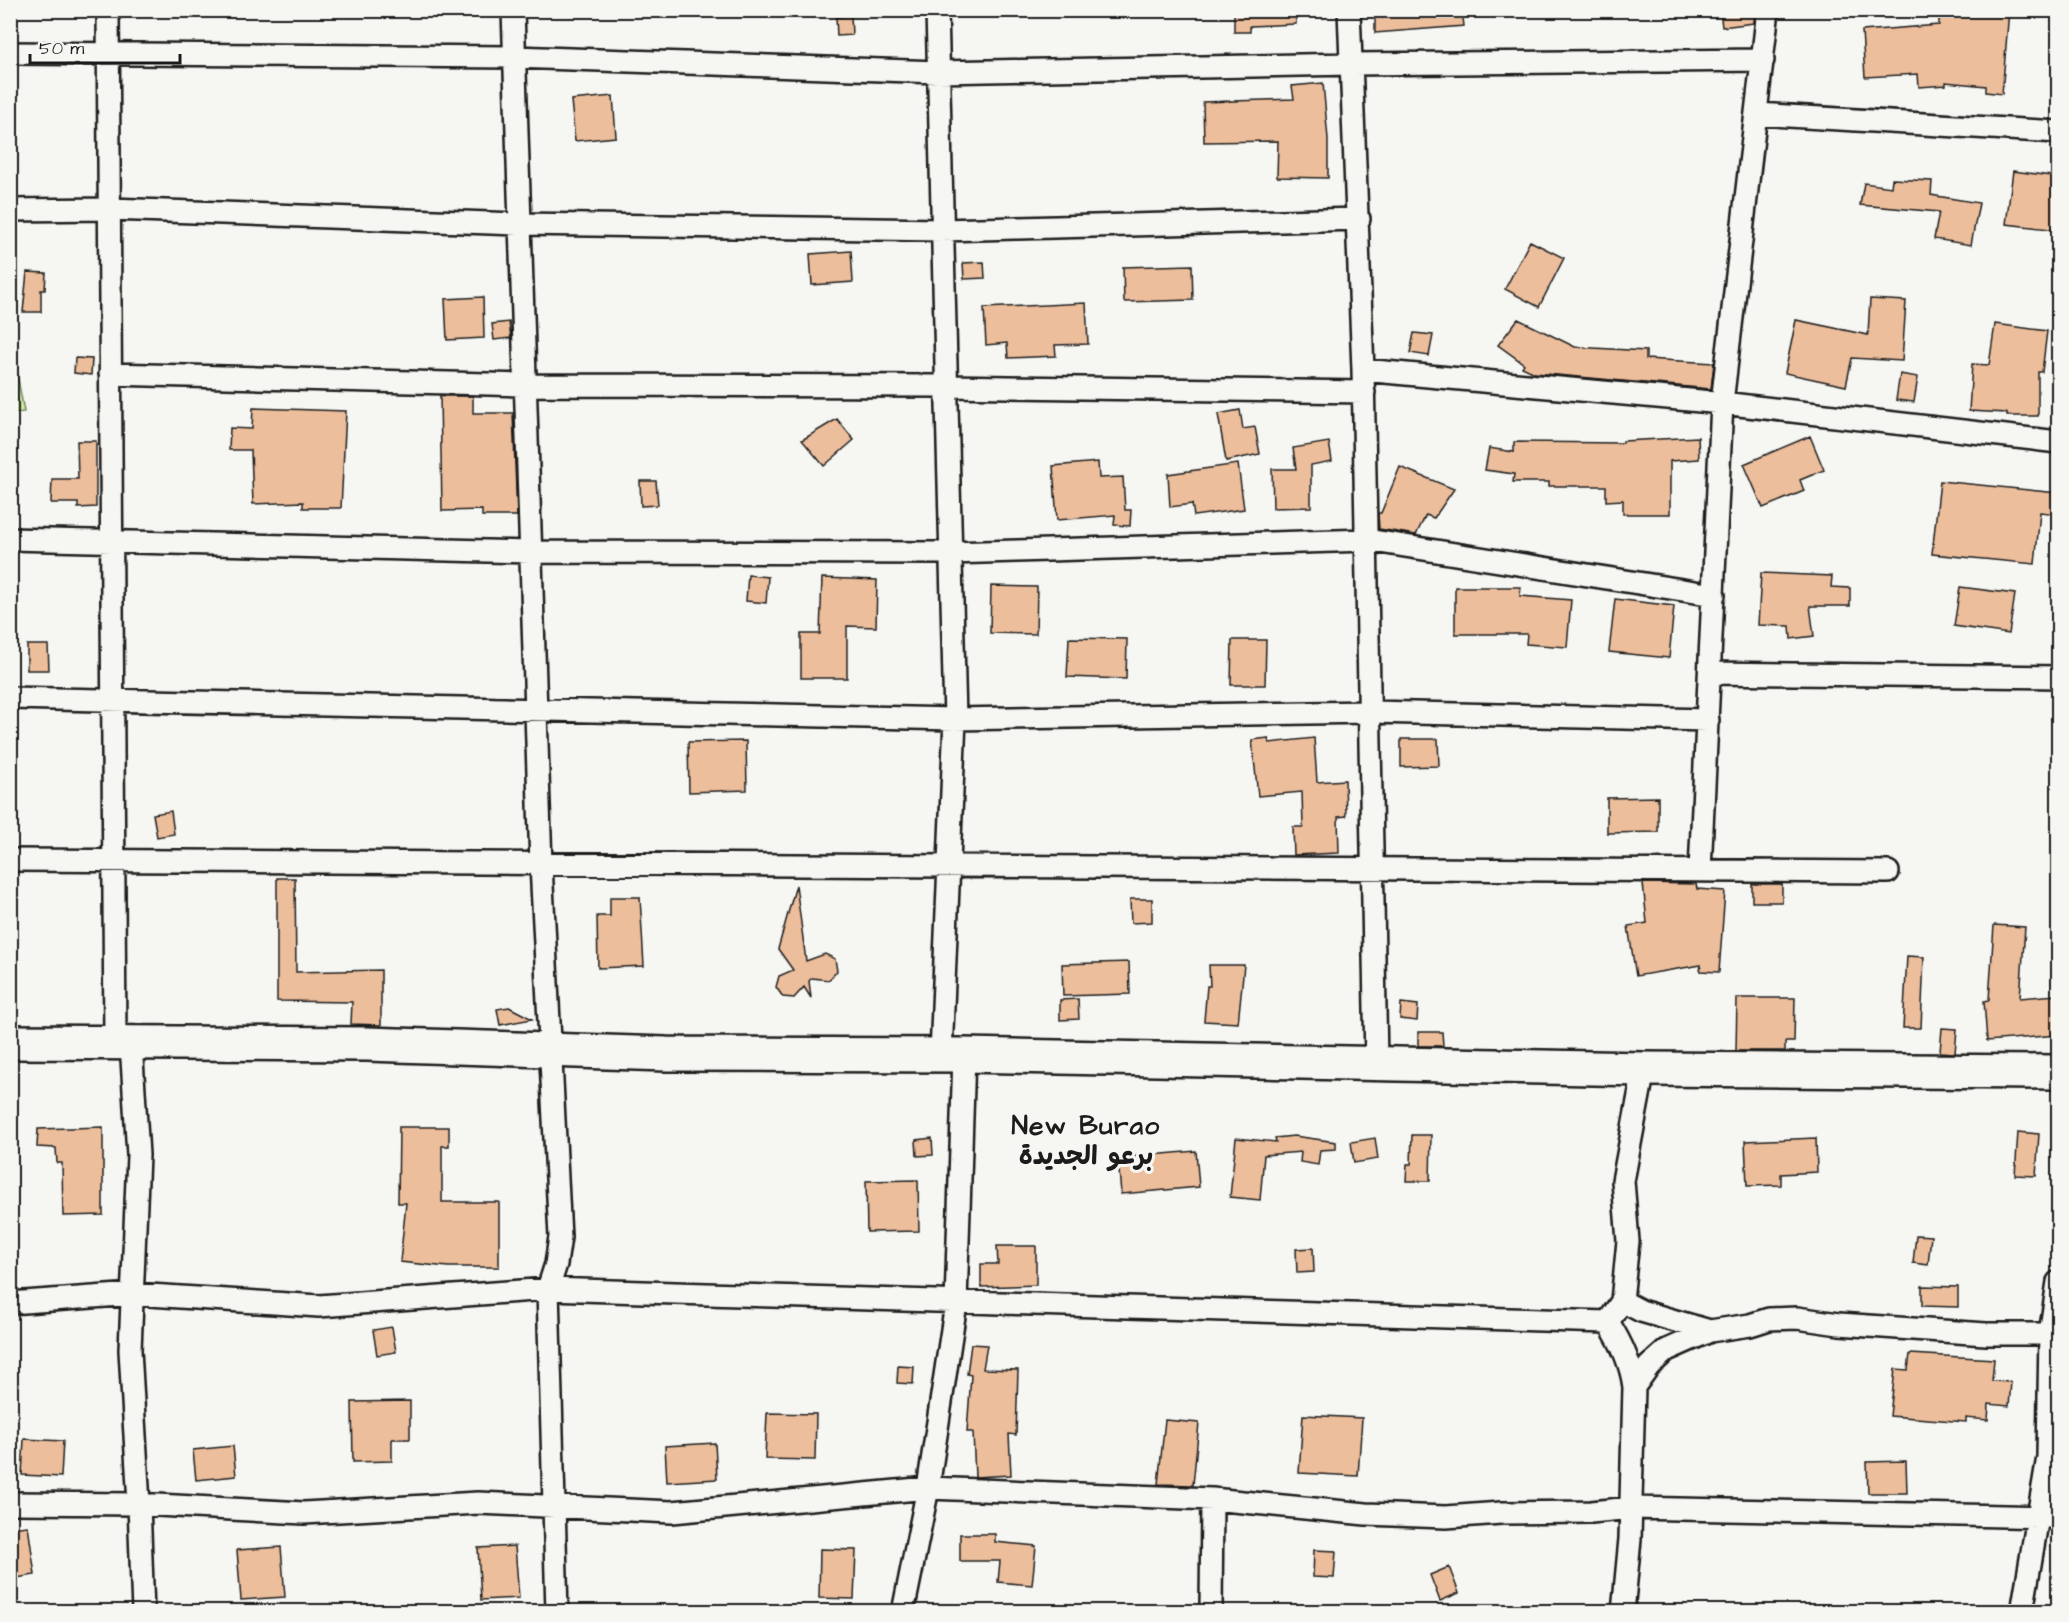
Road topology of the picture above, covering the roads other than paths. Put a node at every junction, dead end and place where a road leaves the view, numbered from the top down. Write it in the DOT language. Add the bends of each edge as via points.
graph roads {
  1 [pos="108,10"];
  2 [pos="513,10"];
  3 [pos="937,10"];
  4 [pos="1349,10"];
  5 [pos="1768,10"];
  6 [pos="109,51"];
  7 [pos="10,53"];
  8 [pos="514,57"];
  9 [pos="1763,60"];
  10 [pos="1352,64"];
  11 [pos="938,72"];
  12 [pos="1756,114"];
  13 [pos="2058,132"];
  14 [pos="110,209"];
  15 [pos="10,210"];
  16 [pos="1359,219"];
  17 [pos="519,224"];
  18 [pos="942,230"];
  19 [pos="1363,370"];
  20 [pos="110,374"];
  21 [pos="523,385"];
  22 [pos="946,386"];
  23 [pos="1364,392"];
  24 [pos="1722,403"];
  25 [pos="2058,442"];
  26 [pos="10,539"];
  27 [pos="1367,540"];
  28 [pos="111,542"];
  29 [pos="530,552"];
  30 [pos="950,553"];
  31 [pos="1714,595"];
  32 [pos="1711,673"];
  33 [pos="2058,677"];
  34 [pos="10,698"];
  35 [pos="112,700"];
  36 [pos="537,710"];
  37 [pos="1371,712"];
  38 [pos="954,720"];
  39 [pos="1708,720"];
  40 [pos="10,860"];
  41 [pos="113,862"];
  42 [pos="541,865"];
  43 [pos="949,868"];
  44 [pos="1374,869"];
  45 [pos="1700,871"];
  46 [pos="1888,872"];
  47 [pos="10,1042"];
  48 [pos="123,1043"];
  49 [pos="552,1050"];
  50 [pos="952,1055"];
  51 [pos="1376,1062"];
  52 [pos="1644,1069"];
  53 [pos="2058,1072"];
  54 [pos="2058,1282"];
  55 [pos="548,1289"];
  56 [pos="134,1294"];
  57 [pos="1622,1301"];
  58 [pos="10,1303"];
  59 [pos="956,1303"];
  60 [pos="1608,1322"];
  61 [pos="2053,1325"];
  62 [pos="1710,1331"];
  63 [pos="1634,1387"];
  64 [pos="928,1488"];
  65 [pos="1212,1499"];
  66 [pos="10,1503"];
  67 [pos="139,1504"];
  68 [pos="555,1507"];
  69 [pos="1631,1508"];
  70 [pos="2036,1515"];
  71 [pos="2058,1517"];
  72 [pos="144,1611"];
  73 [pos="557,1611"];
  74 [pos="903,1611"];
  75 [pos="1211,1611"];
  76 [pos="1623,1611"];
  77 [pos="2022,1611"];
  1 -- 6 [label="street"];
  2 -- 8 [label="street"];
  3 -- 11 [label="street"];
  4 -- 10 [label="street"];
  5 -- 9 [label="street"];
  6 -- 7 [label="street"];
  6 -- 8 [label="street"];
  6 -- 14 [label="street"];
  8 -- 11 [label="street"];
  8 -- 17 [label="street"];
  9 -- 10 [label="street"];
  9 -- 12 [label="street"];
  10 -- 11 [label="street"];
  10 -- 16 [label="street"];
  11 -- 18 [label="street"];
  12 -- 13 [label="street"];
  12 -- 24 [label="street"];
  14 -- 15 [label="street"];
  14 -- 17 [label="street"];
  14 -- 20 [label="street"];
  16 -- 18 [label="street"];
  16 -- 19 [label="street"];
  17 -- 18 [label="street"];
  17 -- 21 [label="street"];
  18 -- 22 [label="street"];
  19 -- 23 [label="street"];
  19 -- 24 [label="street"];
  20 -- 21 [label="street"];
  20 -- 28 [label="street"];
  21 -- 22 [label="street"];
  21 -- 29 [label="street"];
  22 -- 23 [label="street"];
  22 -- 30 [label="street"];
  23 -- 27 [label="street"];
  24 -- 25 [label="street"];
  24 -- 31 [label="street"];
  26 -- 28 [label="street"];
  27 -- 30 [label="street"];
  27 -- 31 [label="street"];
  27 -- 37 [label="street"];
  28 -- 29 [label="street"];
  28 -- 35 [label="street"];
  29 -- 30 [label="street"];
  29 -- 36 [label="street"];
  30 -- 38 [label="street"];
  31 -- 32 [label="street"];
  32 -- 33 [label="street"];
  32 -- 39 [label="street"];
  34 -- 35 [label="street"];
  35 -- 36 [label="street"];
  35 -- 41 [label="street"];
  36 -- 38 [label="street"];
  36 -- 42 [label="street"];
  37 -- 38 [label="street"];
  37 -- 39 [label="street"];
  37 -- 44 [label="street"];
  38 -- 43 [label="street"];
  39 -- 45 [label="street"];
  40 -- 41 [label="street"];
  41 -- 42 [label="street"];
  41 -- 48 [label="street"];
  42 -- 43 [label="street"];
  42 -- 49 [label="street"];
  43 -- 44 [label="street"];
  43 -- 50 [label="street"];
  44 -- 45 [label="street"];
  44 -- 51 [label="street"];
  45 -- 46 [label="street"];
  47 -- 48 [label="highway"];
  48 -- 49 [label="highway"];
  48 -- 56 [label="street" via="138,1155"];
  49 -- 50 [label="highway"];
  49 -- 55 [label="street" via="560,1237"];
  50 -- 51 [label="highway"];
  50 -- 59 [label="street"];
  51 -- 52 [label="highway"];
  52 -- 53 [label="highway"];
  52 -- 57 [label="street" via="1623,1181 1628,1241"];
  54 -- 61 [label="street"];
  55 -- 56 [label="street" via="319,1306"];
  55 -- 59 [label="street"];
  55 -- 68 [label="street"];
  56 -- 58 [label="street"];
  56 -- 67 [label="street" via="130,1350"];
  57 -- 60 [label="street"];
  57 -- 62 [label="street" via="1641,1311"];
  59 -- 60 [label="street"];
  59 -- 64 [label="street"];
  60 -- 63 [label="street" via="1632,1371"];
  61 -- 62 [label="street" via="1986,1334 1797,1318 1769,1319"];
  61 -- 70 [label="street" via="2048,1457"];
  62 -- 63 [label="street" via="1667,1350"];
  63 -- 69 [label="street"];
  64 -- 65 [label="street"];
  64 -- 68 [label="street" via="672,1512"];
  64 -- 74 [label="street"];
  65 -- 69 [label="street" via="1366,1514 1446,1517"];
  65 -- 75 [label="street"];
  66 -- 67 [label="street"];
  67 -- 68 [label="street" via="304,1513 478,1503"];
  67 -- 72 [label="street"];
  68 -- 73 [label="street"];
  69 -- 70 [label="street"];
  69 -- 76 [label="street"];
  70 -- 71 [label="street"];
  70 -- 77 [label="street"];
}
